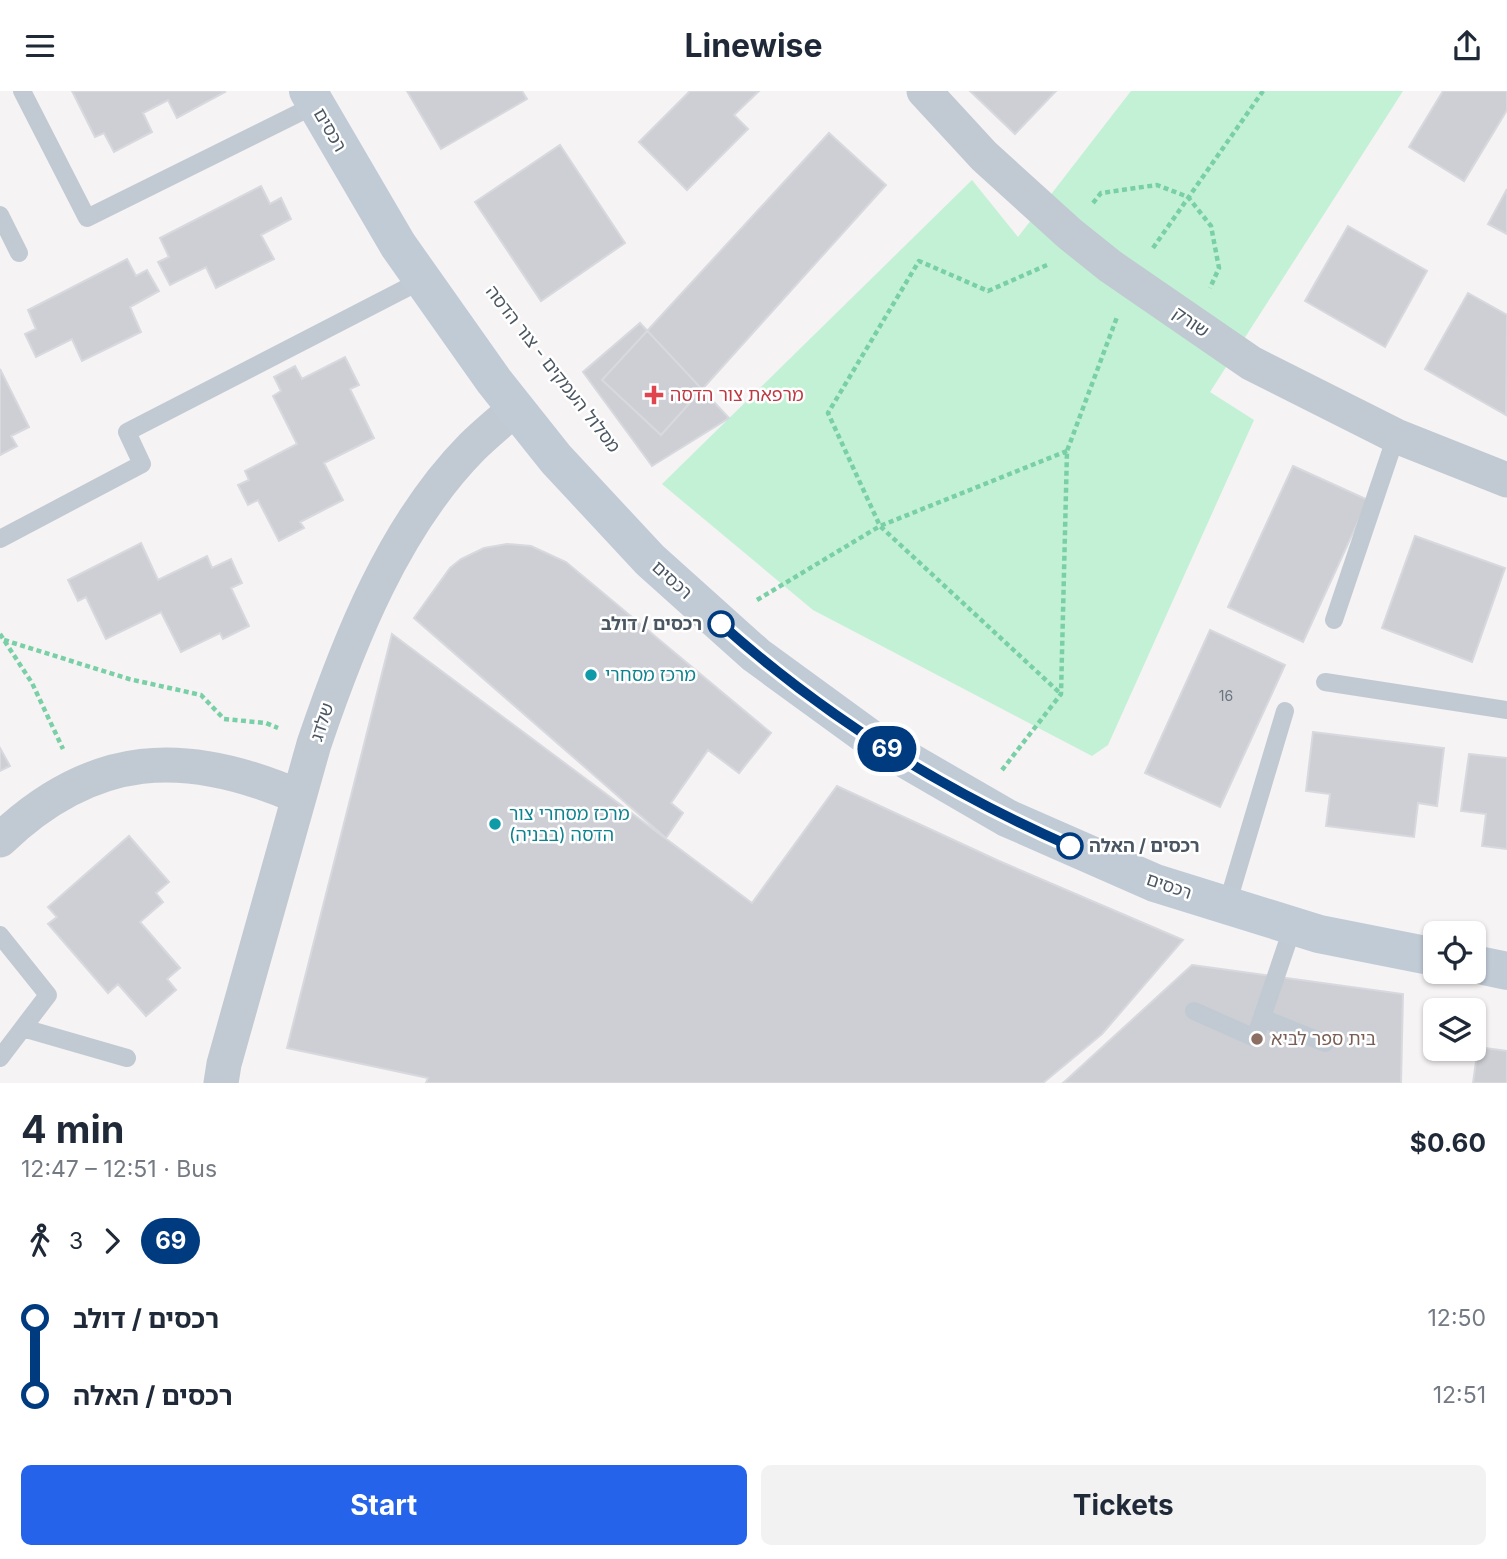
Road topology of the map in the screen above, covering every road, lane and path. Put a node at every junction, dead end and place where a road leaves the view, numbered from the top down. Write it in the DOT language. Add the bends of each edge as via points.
graph roads {
  1 [pos="22,91"];
  2 [pos="924,91"];
  3 [pos="1263,91"];
  4 [pos="312,98"];
  5 [pos="1188,197"];
  6 [pos="0,215"];
  7 [pos="1070,234"];
  8 [pos="19,253"];
  9 [pos="422,280"];
  10 [pos="1130,281"];
  11 [pos="1194,324"];
  12 [pos="516,408"];
  13 [pos="1396,436"];
  14 [pos="1067,451"];
  15 [pos="1507,481"];
  16 [pos="880,526"];
  17 [pos="0,539"];
  18 [pos="752,603"];
  19 [pos="1334,620"];
  20 [pos="0,634"];
  21 [pos="4,640"];
  22 [pos="1325,682"];
  23 [pos="1060,694"];
  24 [pos="1507,710"];
  25 [pos="1285,711"];
  26 [pos="314,744"];
  27 [pos="1000,773"];
  28 [pos="79,784"];
  29 [pos="299,797"];
  30 [pos="0,840"];
  31 [pos="1227,905"];
  32 [pos="1293,926"];
  33 [pos="0,935"];
  34 [pos="1423,955"];
  35 [pos="1486,967"];
  36 [pos="1507,971"];
  37 [pos="1194,1011"];
  38 [pos="1262,1018"];
  39 [pos="23,1028"];
  40 [pos="1325,1043"];
  41 [pos="0,1058"];
  42 [pos="127,1058"];
  43 [pos="221,1083"];
  1 -- 4 [label="lane" via="87,218"];
  2 -- 7 [label="street, שורק" via="984,156"];
  3 -- 5 [label="path"];
  4 -- 9 [label="street, רכסים"];
  5 -- 7 [label="path" via="1157,185 1101,193"];
  5 -- 10 [label="path"];
  5 -- 11 [label="path" via="1211,226 1219,268"];
  6 -- 8 [label="lane"];
  7 -- 10 [label="street, שורק"];
  7 -- 16 [label="path" via="1073,253 988,291 919,261 828,413"];
  9 -- 12 [label="street, רכסים"];
  9 -- 17 [label="lane" via="127,432 142,464"];
  10 -- 11 [label="street, שורק"];
  10 -- 14 [label="path"];
  11 -- 13 [label="street, שורק" via="1251,363"];
  12 -- 26 [label="street, שלדג" via="456,465 405,536 365,612"];
  12 -- 31 [label="street, רכסים" via="556,459 650,560 756,655 874,741 1007,818 1155,883"];
  13 -- 15 [label="street, שורק"];
  13 -- 19 [label="lane"];
  14 -- 16 [label="path"];
  14 -- 23 [label="path"];
  16 -- 18 [label="path"];
  16 -- 23 [label="path"];
  20 -- 21 [label="path"];
  21 -- 26 [label="path" via="129,679 201,695 224,719 266,723"];
  21 -- 28 [label="path" via="32,683"];
  22 -- 24 [label="lane"];
  23 -- 27 [label="path"];
  25 -- 31 [label="lane"];
  26 -- 29 [label="street, שלדג"];
  28 -- 29 [label="street" via="110,771 169,763 235,774"];
  28 -- 30 [label="street" via="45,803"];
  29 -- 43 [label="street, שלדג"];
  31 -- 32 [label="street, רכסים"];
  32 -- 34 [label="street, רכסים"];
  32 -- 38 [label="lane"];
  33 -- 39 [label="lane" via="48,995"];
  35 -- 36 [label="street"];
  37 -- 38 [label="lane" via="1255,1038"];
  38 -- 40 [label="lane"];
  39 -- 41 [label="lane"];
  39 -- 42 [label="lane"];
}
